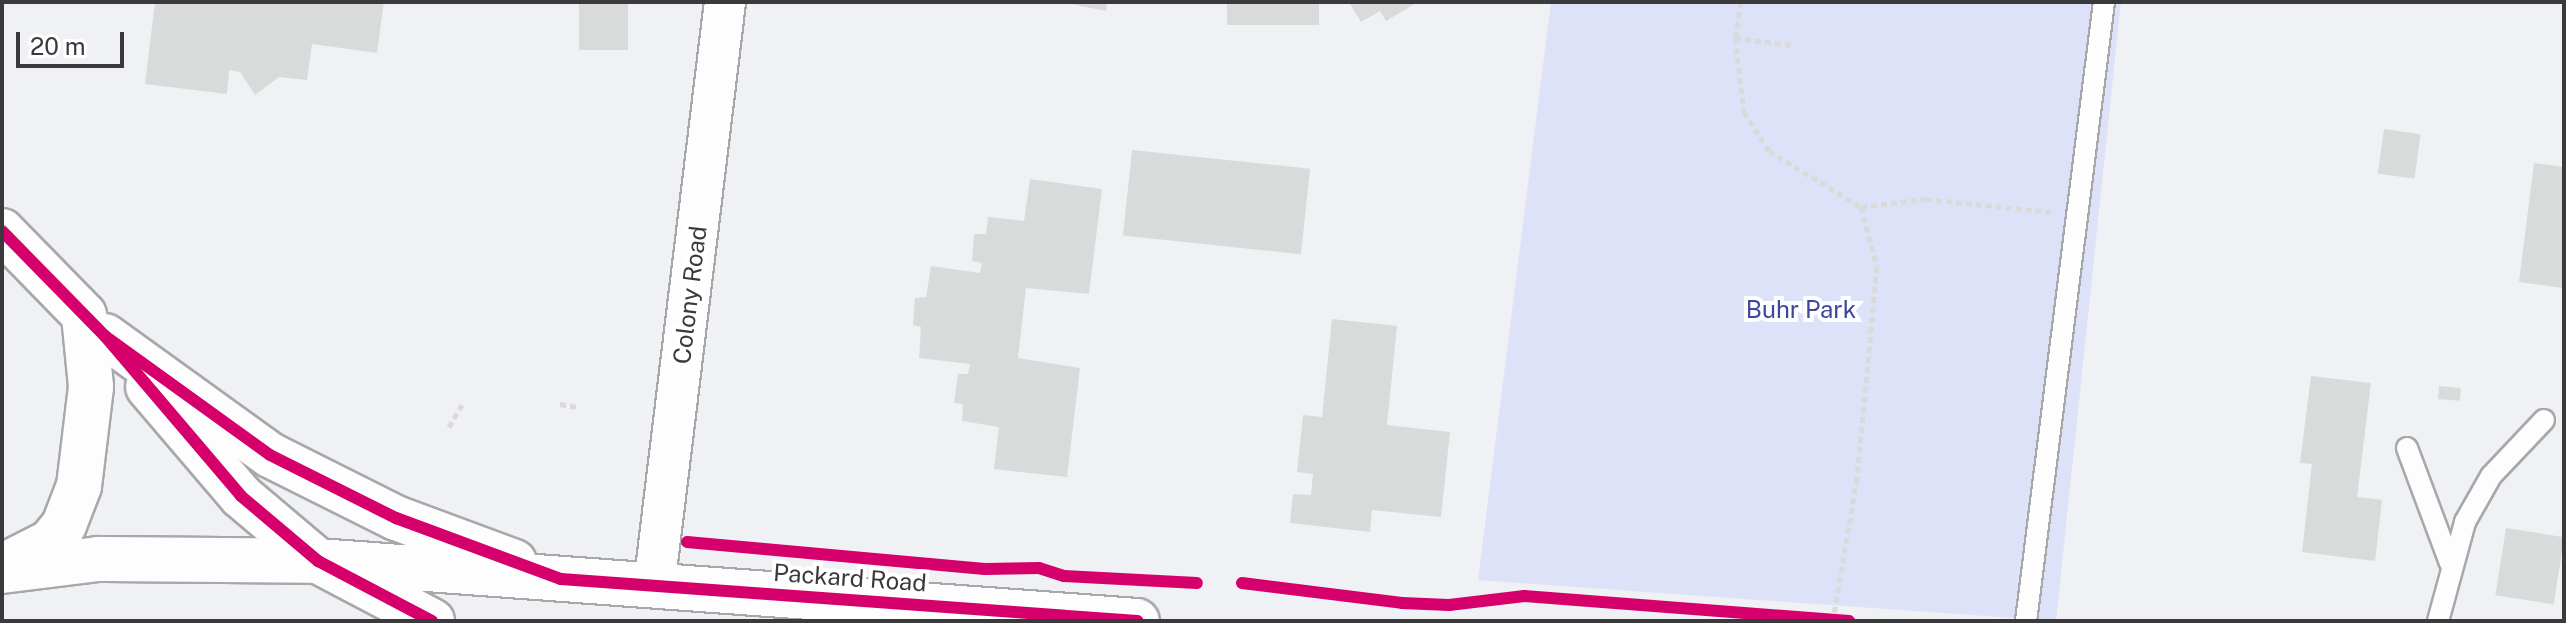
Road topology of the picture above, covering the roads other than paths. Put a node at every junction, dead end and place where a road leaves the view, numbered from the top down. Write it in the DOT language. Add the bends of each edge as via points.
graph roads {
  1 [pos="725,2"];
  2 [pos="2104,2"];
  3 [pos="2,231"];
  4 [pos="95,326"];
  5 [pos="2544,420"];
  6 [pos="2407,448"];
  7 [pos="318,561"];
  8 [pos="2450,563"];
  9 [pos="2,569"];
  10 [pos="561,579"];
  11 [pos="654,587"];
  12 [pos="432,621"];
  13 [pos="1137,621"];
  14 [pos="2026,621"];
  15 [pos="2438,621"];
  1 -- 11 [label="street, Colony Road"];
  2 -- 14 [label="lane"];
  3 -- 4 [label="main road"];
  4 -- 7 [label="main road" via="241,496"];
  4 -- 9 [label="main road" via="76,499 50,542"];
  4 -- 10 [label="main road" via="270,455 396,518"];
  5 -- 8 [label="lane" via="2491,476"];
  6 -- 8 [label="lane"];
  7 -- 9 [label="main road, Packard Road" via="98,559"];
  7 -- 10 [label="main road, Packard Road"];
  7 -- 12 [label="main road"];
  8 -- 15 [label="lane"];
  10 -- 11 [label="main road, Packard Road"];
  11 -- 13 [label="main road, Packard Road"];
}
